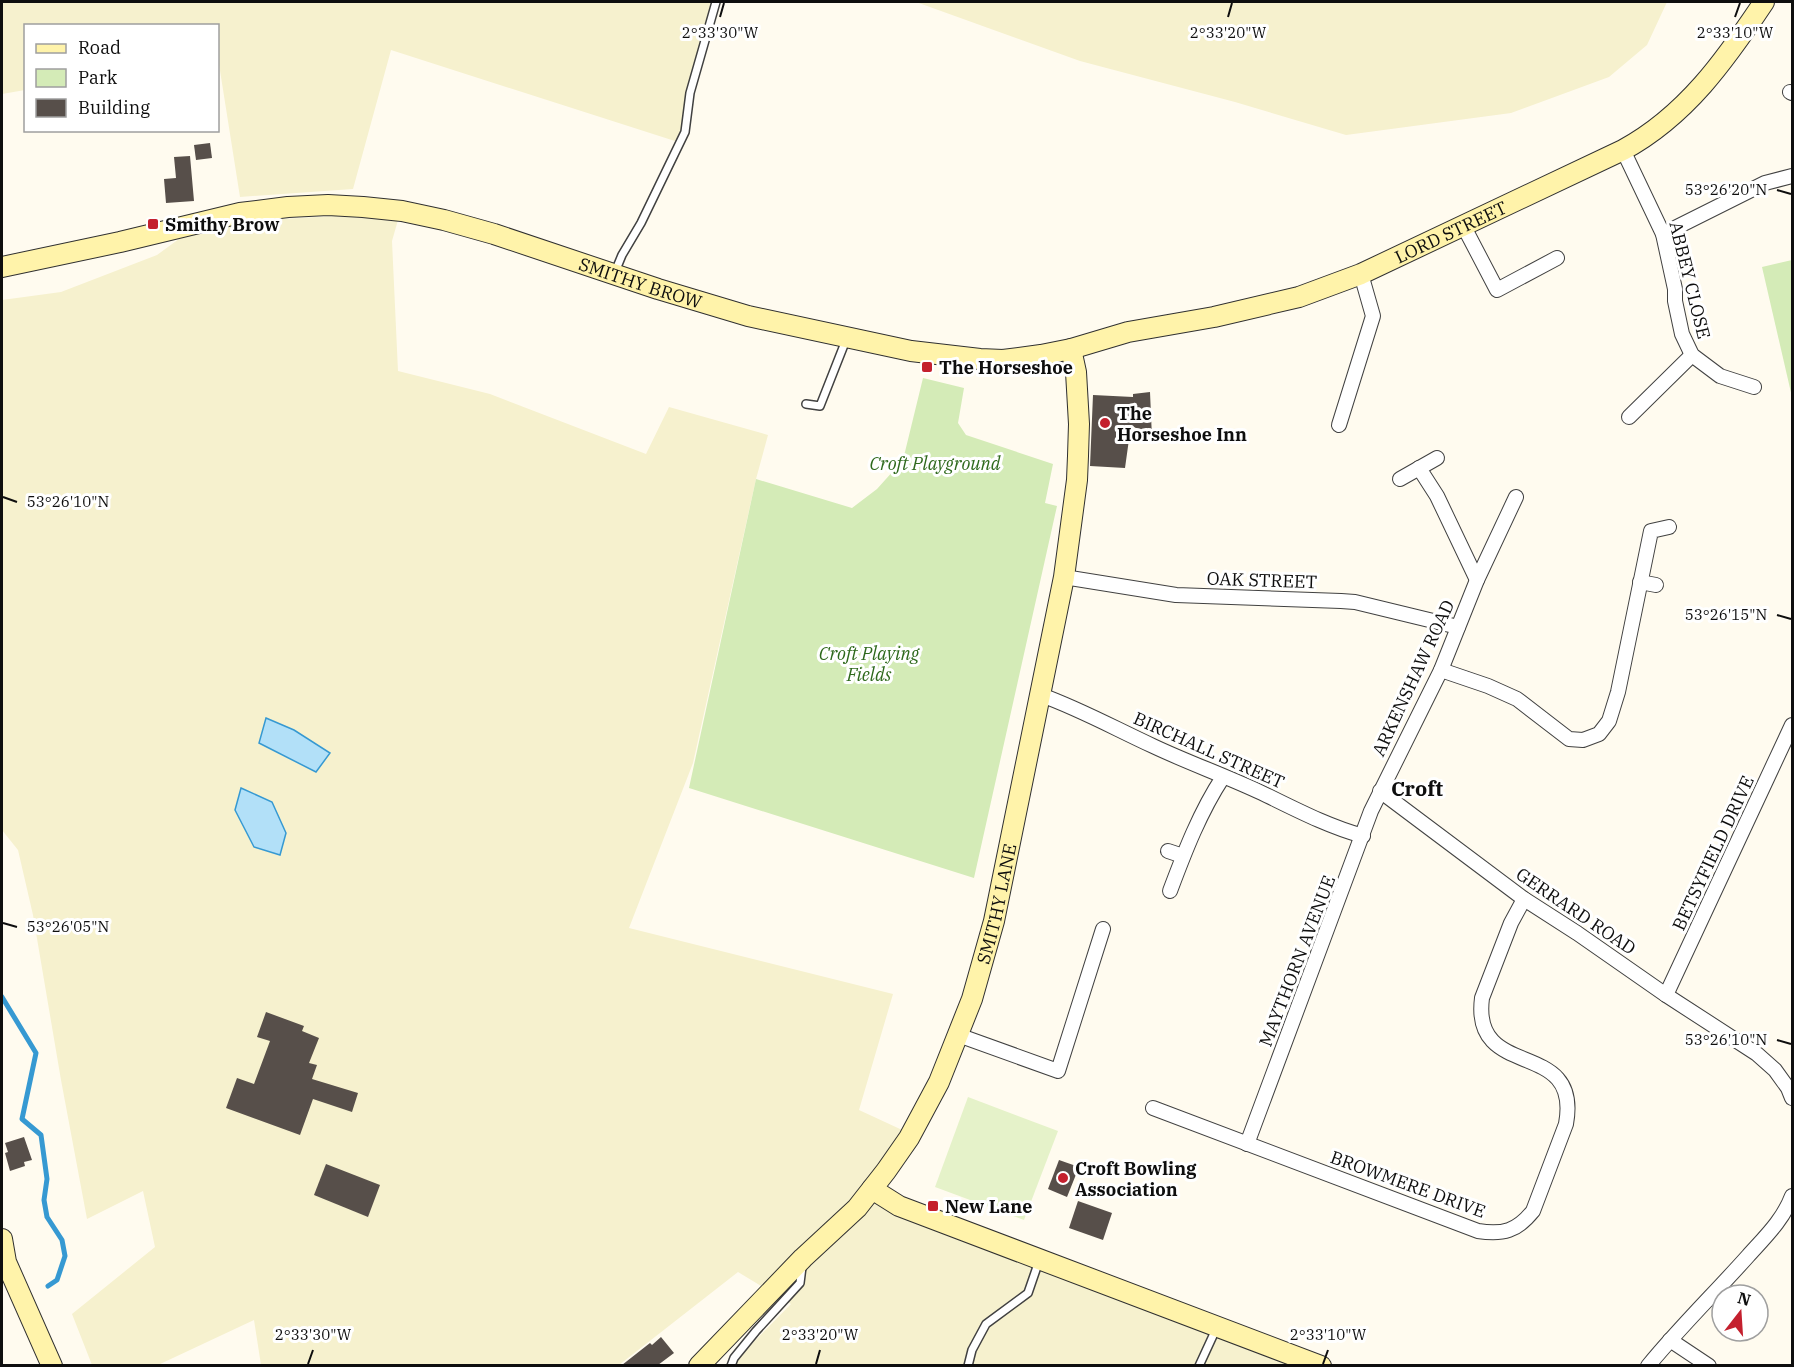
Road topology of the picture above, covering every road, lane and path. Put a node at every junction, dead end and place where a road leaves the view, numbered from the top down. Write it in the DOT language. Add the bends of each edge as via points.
graph roads {
  1 [pos="716,2"];
  2 [pos="1764,2"];
  3 [pos="1623,150"];
  4 [pos="1792,176"];
  5 [pos="1463,225"];
  6 [pos="1663,234"];
  7 [pos="1557,258"];
  8 [pos="2,267"];
  9 [pos="614,274"];
  10 [pos="1361,274"];
  11 [pos="847,338"];
  12 [pos="1071,349"];
  13 [pos="1692,355"];
  14 [pos="1754,387"];
  15 [pos="806,404"];
  16 [pos="1629,417"];
  17 [pos="1339,425"];
  18 [pos="1437,458"];
  19 [pos="1419,468"];
  20 [pos="1400,479"];
  21 [pos="1516,497"];
  22 [pos="1669,527"];
  23 [pos="1064,577"];
  24 [pos="1477,580"];
  25 [pos="1640,582"];
  26 [pos="1656,585"];
  27 [pos="1458,627"];
  28 [pos="1441,670"];
  29 [pos="1041,695"];
  30 [pos="1792,725"];
  31 [pos="1223,777"];
  32 [pos="1380,791"];
  33 [pos="1363,836"];
  34 [pos="1168,851"];
  35 [pos="1183,856"];
  36 [pos="1170,891"];
  37 [pos="1524,898"];
  38 [pos="1103,929"];
  39 [pos="1666,995"];
  40 [pos="958,1035"];
  41 [pos="1792,1098"];
  42 [pos="1153,1108"];
  43 [pos="1247,1144"];
  44 [pos="872,1189"];
  45 [pos="1791,1203"];
  46 [pos="2,1239"];
  47 [pos="803,1258"];
  48 [pos="1040,1259"];
  49 [pos="1217,1326"];
  50 [pos="1670,1340"];
  51 [pos="52,1365"];
  52 [pos="699,1365"];
  53 [pos="731,1365"];
  54 [pos="968,1365"];
  55 [pos="1199,1365"];
  56 [pos="1321,1365"];
  57 [pos="1648,1365"];
  58 [pos="1709,1365"];
  1 -- 9 [label="lane" via="690,93 685,132"];
  2 -- 3 [label="street, LORD STREET" via="1701,88 1661,125"];
  3 -- 5 [label="street, LORD STREET"];
  3 -- 6 [label="street, ABBEY CLOSE"];
  4 -- 6 [label="street" via="1765,183"];
  5 -- 7 [label="street" via="1497,290"];
  5 -- 10 [label="street, LORD STREET"];
  6 -- 13 [label="street, ABBEY CLOSE" via="1682,334"];
  8 -- 9 [label="street, SMITHY BROW" via="240,213 328,205 402,211 444,220"];
  9 -- 11 [label="street, SMITHY BROW" via="714,307"];
  10 -- 12 [label="street, LORD STREET" via="1273,304 1128,332"];
  10 -- 17 [label="street" via="1373,316"];
  11 -- 12 [label="street, SMITHY BROW" via="981,359 1022,358"];
  11 -- 15 [label="lane" via="820,406"];
  12 -- 23 [label="street, SMITHY LANE" via="1079,424 1077,480"];
  13 -- 14 [label="street, ABBEY CLOSE" via="1720,376"];
  13 -- 16 [label="street, ABBEY CLOSE"];
  18 -- 19 [label="street"];
  19 -- 20 [label="street"];
  19 -- 24 [label="street" via="1437,496"];
  21 -- 24 [label="street, ARKENSHAW ROAD"];
  22 -- 25 [label="street" via="1651,531"];
  23 -- 27 [label="street, OAK STREET" via="1176,595 1355,602"];
  23 -- 29 [label="street, SMITHY LANE"];
  24 -- 27 [label="street, ARKENSHAW ROAD"];
  25 -- 26 [label="street"];
  25 -- 28 [label="street" via="1613,712 1605,728 1592,738 1569,739 1517,699"];
  27 -- 28 [label="street, ARKENSHAW ROAD"];
  28 -- 32 [label="street, ARKENSHAW ROAD"];
  29 -- 31 [label="street, BIRCHALL STREET"];
  29 -- 40 [label="street, SMITHY LANE" via="994,921"];
  30 -- 39 [label="street, BETSYFIELD DRIVE"];
  31 -- 33 [label="street, BIRCHALL STREET" via="1324,823"];
  31 -- 35 [label="street"];
  32 -- 33 [label="street, MAYTHORN AVENUE"];
  32 -- 37 [label="street, GERRARD ROAD"];
  33 -- 43 [label="street, MAYTHORN AVENUE"];
  34 -- 35 [label="street"];
  35 -- 36 [label="street"];
  37 -- 39 [label="street, GERRARD ROAD"];
  37 -- 43 [label="street, BROWMERE DRIVE" via="1511,922 1480,1010 1486,1033 1494,1043 1505,1052 1552,1072 1569,1100 1566,1124 1538,1201 1527,1220 1505,1232 1478,1231"];
  38 -- 40 [label="street" via="1058,1071"];
  39 -- 41 [label="street, GERRARD ROAD" via="1757,1054 1775,1070"];
  40 -- 44 [label="street, SMITHY LANE" via="909,1138"];
  42 -- 43 [label="street, BROWMERE DRIVE"];
  44 -- 47 [label="street, SMITHY LANE"];
  44 -- 48 [label="street" via="899,1206"];
  45 -- 50 [label="street" via="1770,1232"];
  46 -- 51 [label="street" via="6,1262"];
  47 -- 52 [label="street, SMITHY LANE"];
  47 -- 53 [label="lane" via="800,1283 756,1330"];
  48 -- 49 [label="street"];
  48 -- 54 [label="lane" via="1028,1293 986,1324"];
  49 -- 55 [label="lane"];
  49 -- 56 [label="street"];
  50 -- 57 [label="street"];
  50 -- 58 [label="street"];
}
